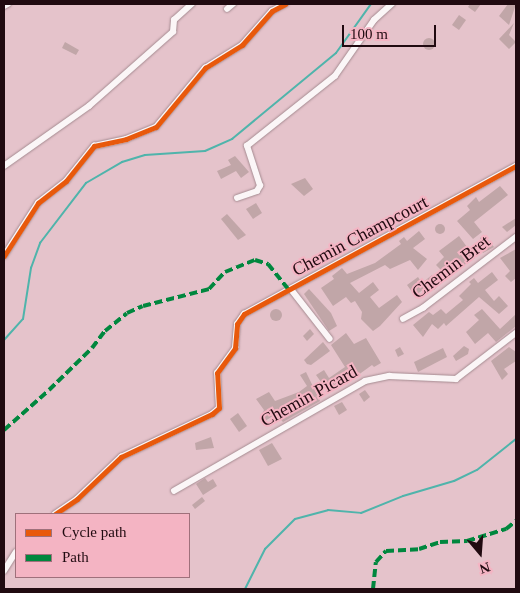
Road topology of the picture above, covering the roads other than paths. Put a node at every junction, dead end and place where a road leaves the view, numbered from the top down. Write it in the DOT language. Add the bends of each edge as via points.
graph roads {
  1 [pos="8,4"];
  2 [pos="192,4"];
  3 [pos="233,4"];
  4 [pos="285,4"];
  5 [pos="392,4"];
  6 [pos="4,6"];
  7 [pos="227,9"];
  8 [pos="4,166"];
  9 [pos="516,166"];
  10 [pos="237,198"];
  11 [pos="516,237"];
  12 [pos="4,256"];
  13 [pos="291,289"];
  14 [pos="403,319"];
  15 [pos="516,333"];
  16 [pos="330,339"];
  17 [pos="174,491"];
  18 [pos="56,513"];
  19 [pos="15,554"];
  20 [pos="4,571"];
  1 -- 6 [label="street"];
  2 -- 8 [label="street" via="174,20 173,32 157,48 89,106"];
  3 -- 7 [label="street"];
  4 -- 12 [label="street" via="272,11 242,45 205,68 156,127 126,139 94,146 66,181 38,203"];
  5 -- 10 [label="street" via="374,20 335,76 247,146 260,186 257,191"];
  9 -- 13 [label="street, Chemin Champcourt"];
  11 -- 14 [label="street, Chemin Bret" via="423,308"];
  13 -- 16 [label="street"];
  13 -- 18 [label="street, Chemin Champcourt" via="240,319 235,348 217,372 219,408 121,457"];
  15 -- 17 [label="street, Chemin Picard" via="456,379 389,376 365,381"];
  19 -- 20 [label="street"];
}
